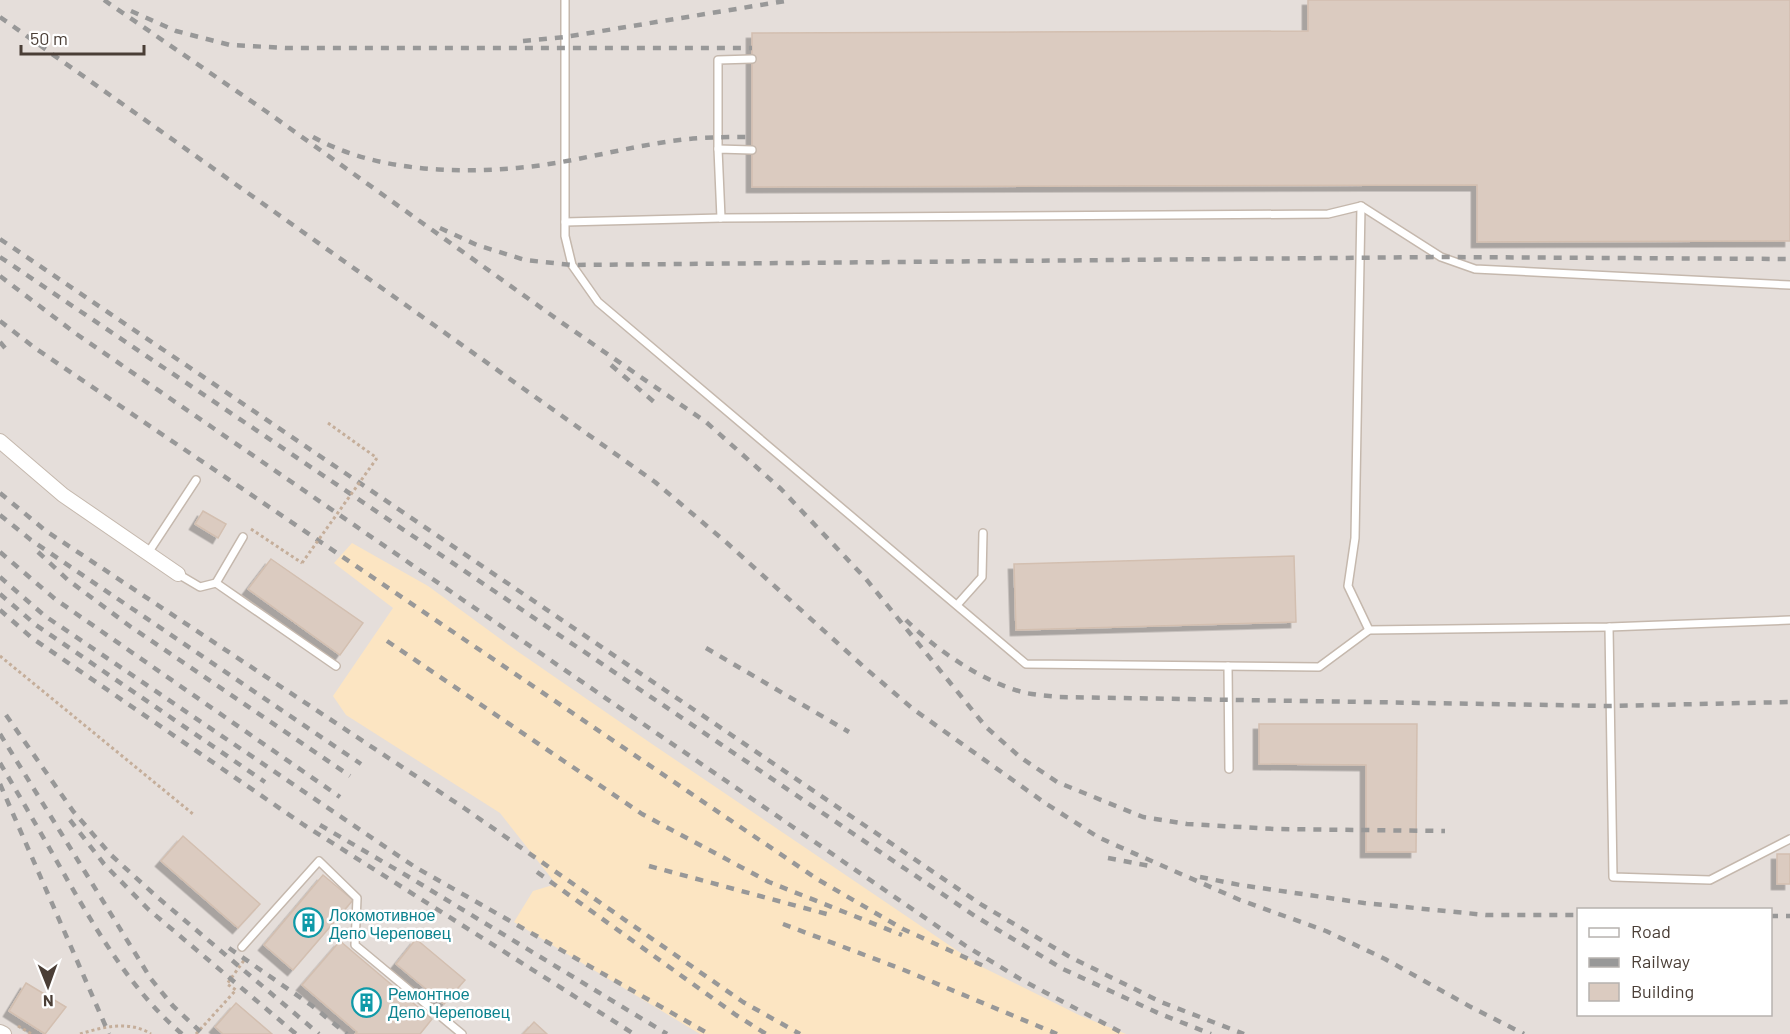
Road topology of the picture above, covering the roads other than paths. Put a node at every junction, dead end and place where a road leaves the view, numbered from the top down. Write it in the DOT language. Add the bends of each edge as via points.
graph roads {
  1 [pos="565,0"];
  2 [pos="752,59"];
  3 [pos="718,149"];
  4 [pos="752,150"];
  5 [pos="1361,206"];
  6 [pos="722,218"];
  7 [pos="565,222"];
  8 [pos="1790,285"];
  9 [pos="0,441"];
  10 [pos="196,480"];
  11 [pos="982,533"];
  12 [pos="243,537"];
  13 [pos="148,553"];
  14 [pos="178,574"];
  15 [pos="216,583"];
  16 [pos="957,605"];
  17 [pos="1790,620"];
  18 [pos="1609,627"];
  19 [pos="1369,630"];
  20 [pos="336,666"];
  21 [pos="1228,666"];
  22 [pos="1229,769"];
  23 [pos="1790,839"];
  24 [pos="242,947"];
  25 [pos="462,1034"];
  1 -- 7 [label="lane"];
  2 -- 3 [label="lane" via="718,60"];
  3 -- 4 [label="lane"];
  3 -- 6 [label="lane"];
  5 -- 6 [label="lane" via="1328,214"];
  5 -- 8 [label="lane" via="1441,257 1475,269"];
  5 -- 19 [label="lane" via="1355,538 1348,586"];
  6 -- 7 [label="lane"];
  7 -- 16 [label="lane" via="572,265 598,302"];
  9 -- 13 [label="street" via="63,495"];
  10 -- 13 [label="lane"];
  11 -- 16 [label="lane" via="982,577"];
  12 -- 15 [label="lane"];
  13 -- 14 [label="street"];
  14 -- 15 [label="lane" via="200,587"];
  15 -- 20 [label="lane"];
  16 -- 21 [label="lane" via="1026,664"];
  17 -- 18 [label="lane"];
  18 -- 19 [label="lane"];
  18 -- 23 [label="lane" via="1613,877 1710,880"];
  19 -- 21 [label="lane" via="1319,667"];
  21 -- 22 [label="lane"];
  24 -- 25 [label="lane" via="319,861 357,898 355,945"];
}
